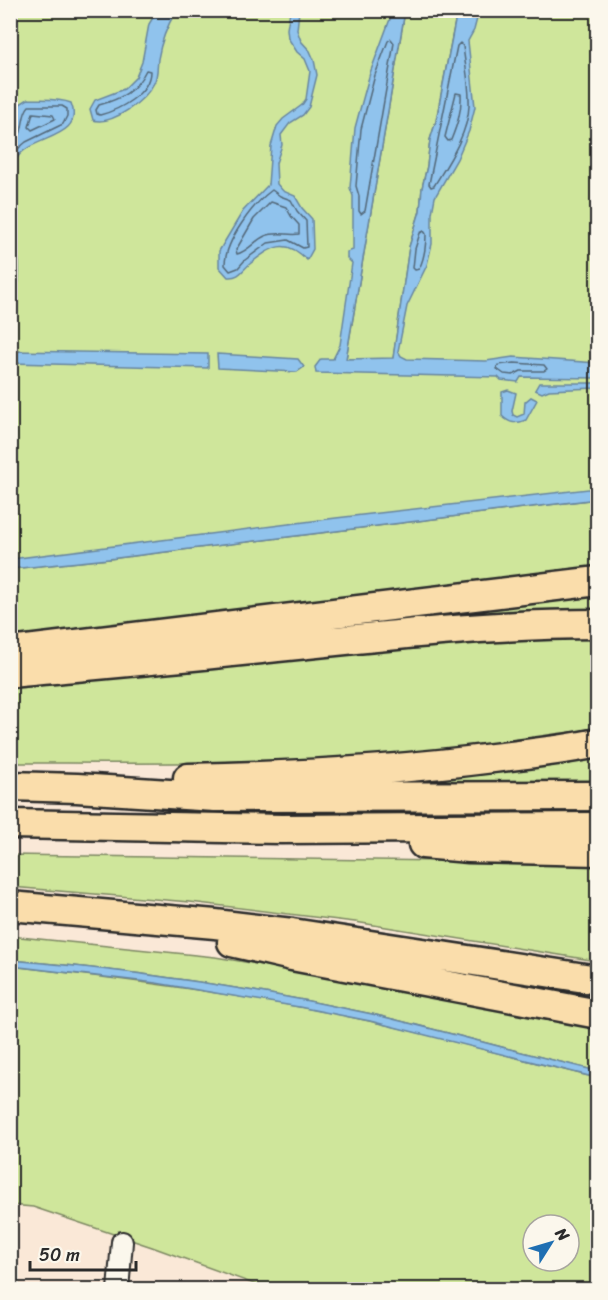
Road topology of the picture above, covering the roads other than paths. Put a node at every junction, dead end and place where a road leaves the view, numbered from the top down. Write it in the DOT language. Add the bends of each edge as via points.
graph roads {
  1 [pos="597,580"];
  2 [pos="597,624"];
  3 [pos="10,652"];
  4 [pos="10,673"];
  5 [pos="597,743"];
  6 [pos="10,786"];
  7 [pos="77,788"];
  8 [pos="597,796"];
  9 [pos="10,824"];
  10 [pos="597,827"];
  11 [pos="281,829"];
  12 [pos="597,851"];
  13 [pos="10,906"];
  14 [pos="117,914"];
  15 [pos="597,980"];
  16 [pos="597,1014"];
  17 [pos="122,1242"];
  18 [pos="118,1290"];
  1 -- 3 [label="highway"];
  2 -- 4 [label="highway" via="534,624 402,634"];
  5 -- 7 [label="highway" via="437,765 160,779"];
  6 -- 7 [label="highway"];
  7 -- 8 [label="highway" via="215,797"];
  9 -- 11 [label="highway"];
  10 -- 11 [label="highway"];
  11 -- 12 [label="highway" via="469,848"];
  13 -- 14 [label="highway"];
  14 -- 15 [label="highway" via="313,936"];
  14 -- 16 [label="highway" via="292,956"];
  17 -- 18 [label="street"];
}
